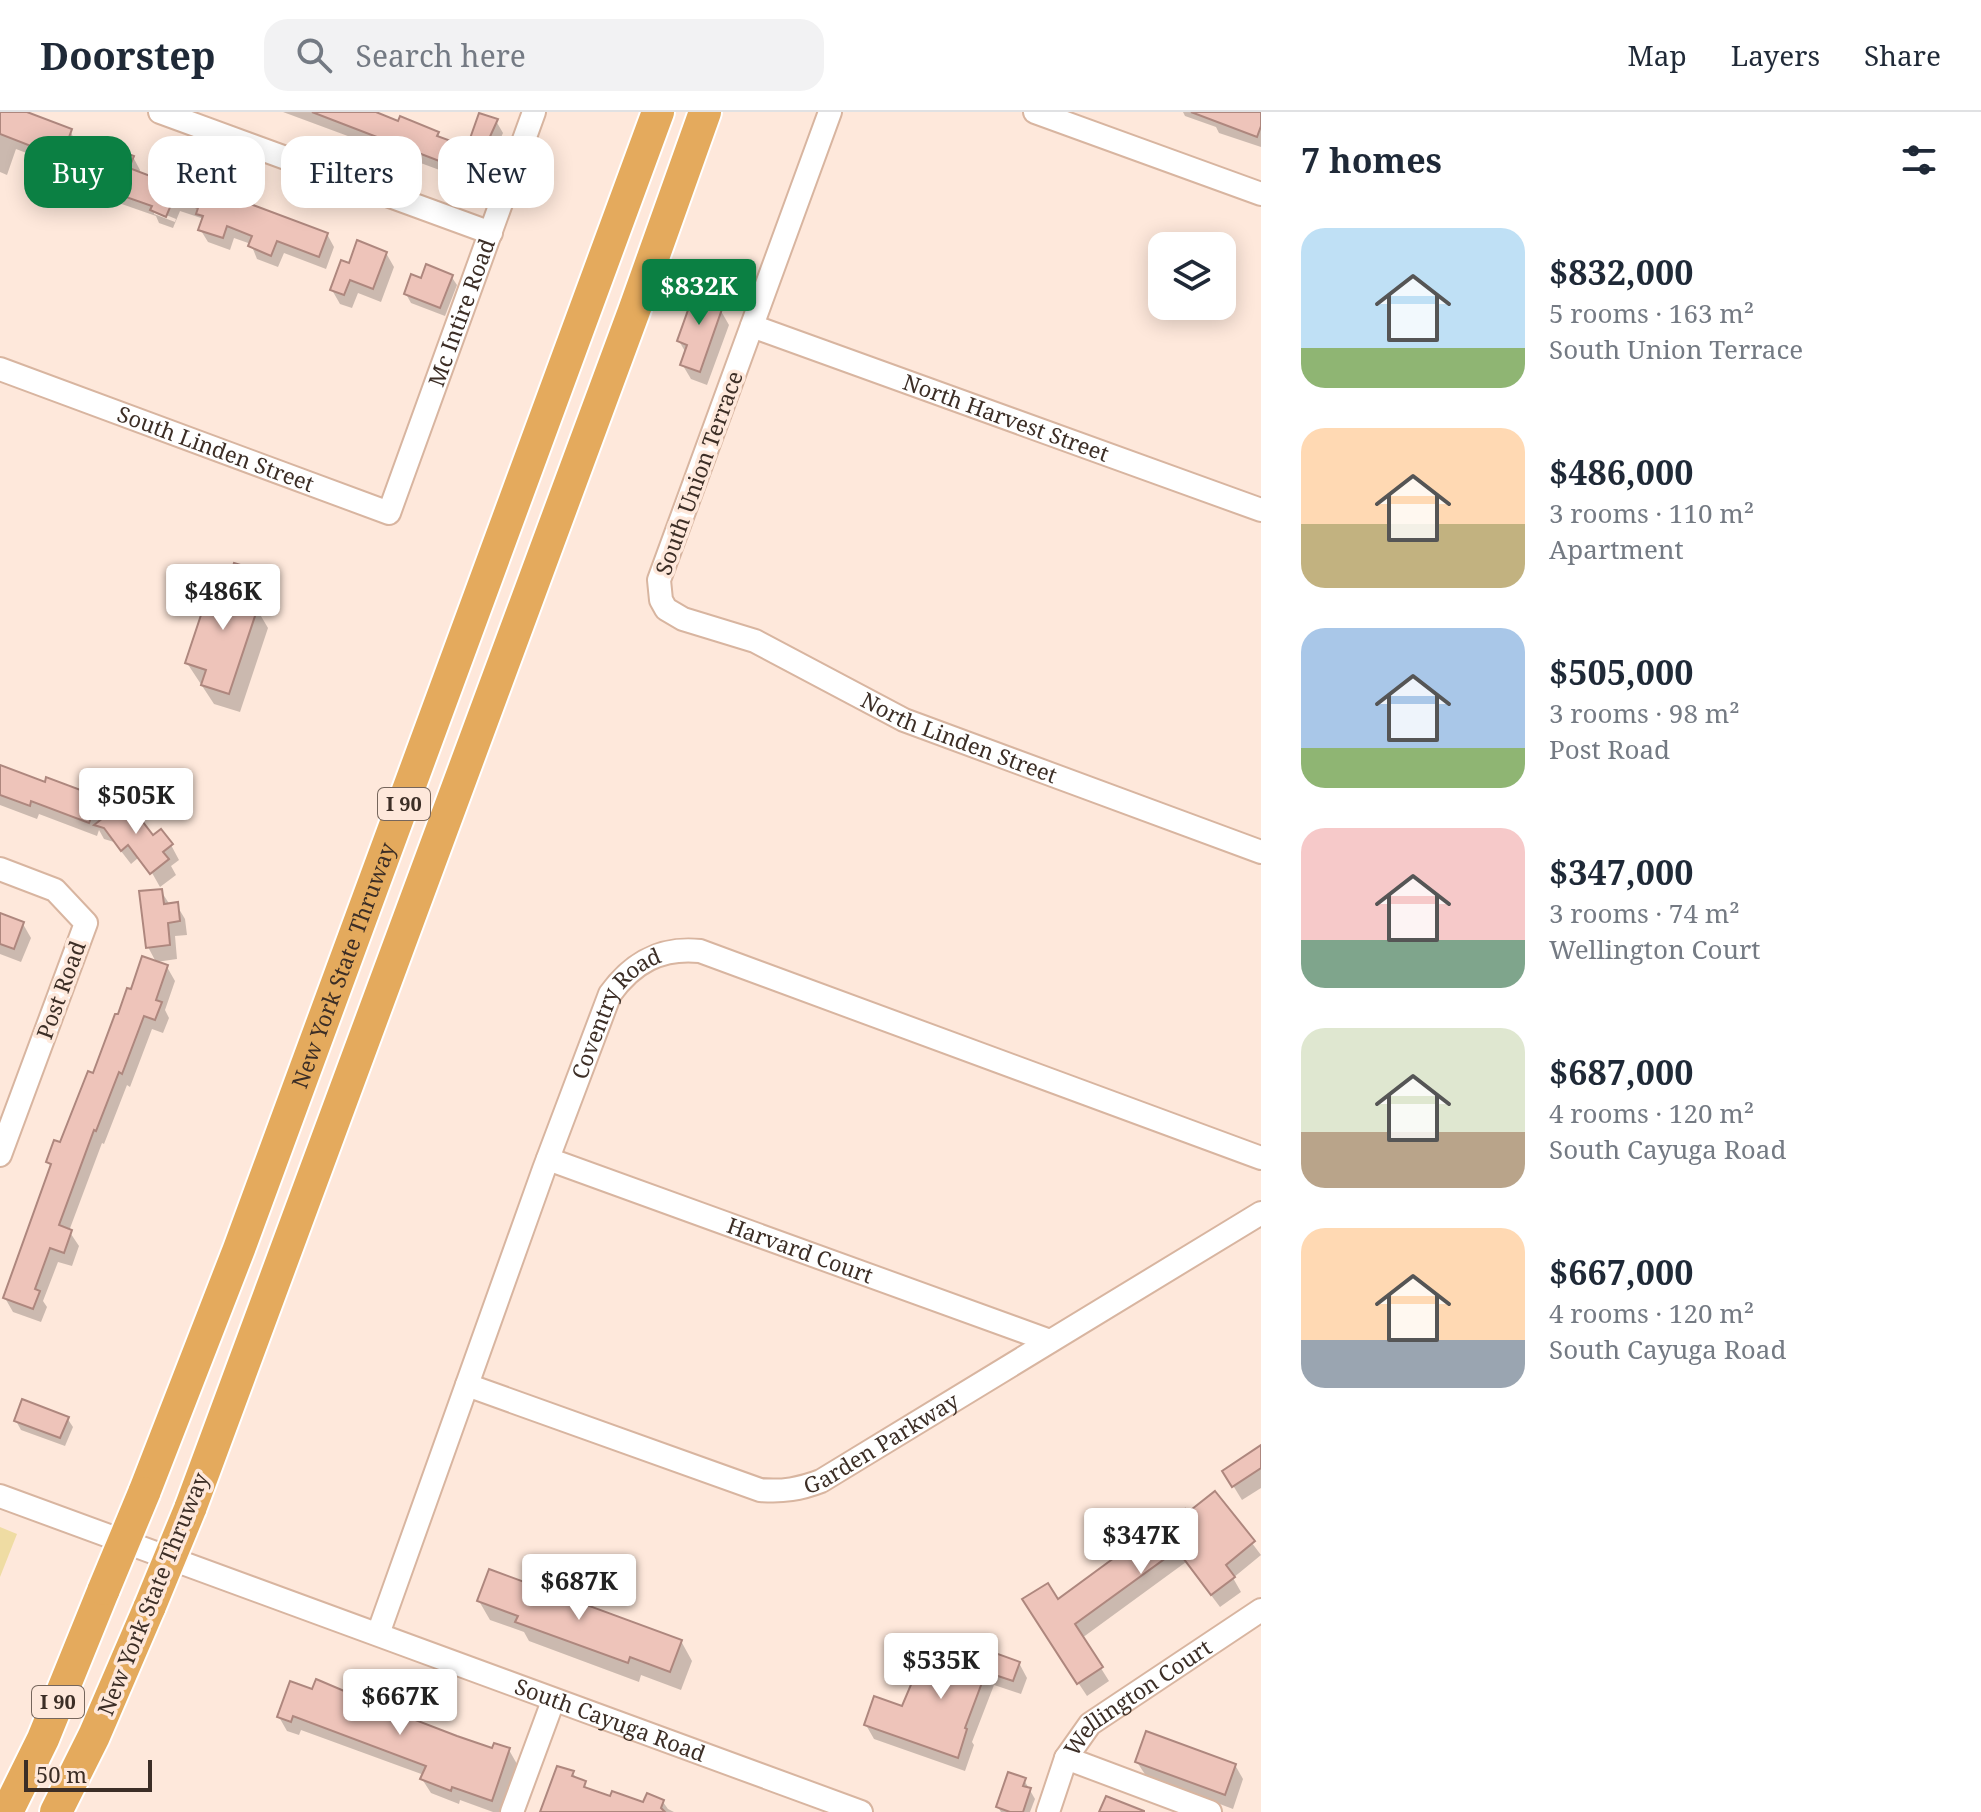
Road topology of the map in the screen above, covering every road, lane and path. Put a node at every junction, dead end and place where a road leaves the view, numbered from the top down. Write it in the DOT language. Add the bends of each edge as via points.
graph roads {
  1 [pos="160,112"];
  2 [pos="534,112"];
  3 [pos="658,112"];
  4 [pos="705,112"];
  5 [pos="830,112"];
  6 [pos="1035,112"];
  7 [pos="1261,194"];
  8 [pos="491,233"];
  9 [pos="752,326"];
  10 [pos="0,369"];
  11 [pos="405,468"];
  12 [pos="1261,510"];
  13 [pos="666,609"];
  14 [pos="1261,852"];
  15 [pos="0,869"];
  16 [pos="0,1155"];
  17 [pos="1261,1158"];
  18 [pos="548,1159"];
  19 [pos="1261,1213"];
  20 [pos="1050,1341"];
  21 [pos="467,1385"];
  22 [pos="0,1496"];
  23 [pos="1261,1610"];
  24 [pos="378,1634"];
  25 [pos="553,1701"];
  26 [pos="1066,1758"];
  27 [pos="7,1812"];
  28 [pos="56,1812"];
  29 [pos="512,1812"];
  30 [pos="861,1812"];
  31 [pos="1048,1812"];
  32 [pos="1210,1812"];
  1 -- 8 [label="street"];
  2 -- 8 [label="street, Mc Intire Road"];
  3 -- 27 [label="highway, New York State Thruway / I 90, bridge" via="244,1234 144,1493 43,1739"];
  4 -- 28 [label="highway, New York State Thruway / I 90, bridge" via="190,1509 94,1736"];
  5 -- 9 [label="street, South Union Terrace"];
  6 -- 7 [label="street"];
  8 -- 11 [label="street, Mc Intire Road"];
  9 -- 12 [label="street, North Harvest Street"];
  9 -- 13 [label="street, South Union Terrace" via="659,580"];
  10 -- 11 [label="street, South Linden Street" via="389,513"];
  13 -- 14 [label="street, North Linden Street" via="755,641 904,720"];
  15 -- 16 [label="street, Post Road" via="55,890 86,923"];
  17 -- 18 [label="street, Coventry Road" via="686,950 637,964 610,994"];
  18 -- 20 [label="street, Harvard Court"];
  18 -- 21 [label="street, Coventry Road"];
  19 -- 20 [label="street, Garden Parkway"];
  20 -- 21 [label="street, Garden Parkway" via="821,1481 782,1491 742,1484"];
  21 -- 24 [label="street, Coventry Road"];
  22 -- 24 [label="street, South Cayuga Road"];
  23 -- 26 [label="street, Wellington Court" via="1090,1724"];
  24 -- 25 [label="street, South Cayuga Road"];
  25 -- 29 [label="street"];
  25 -- 30 [label="street, South Cayuga Road"];
  26 -- 31 [label="street, Wellington Court"];
  26 -- 32 [label="street"];
}
